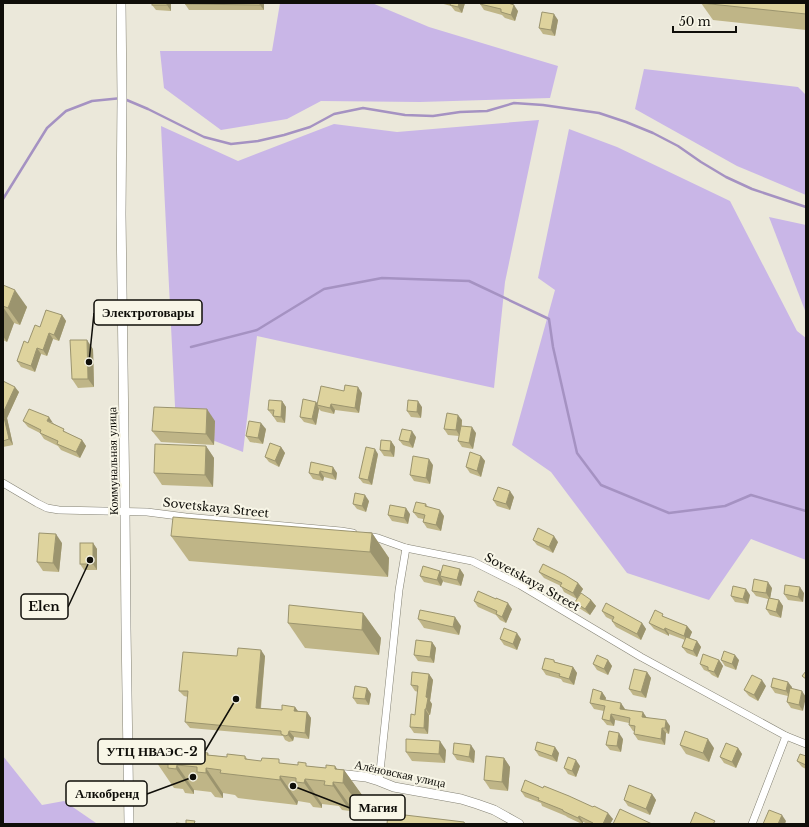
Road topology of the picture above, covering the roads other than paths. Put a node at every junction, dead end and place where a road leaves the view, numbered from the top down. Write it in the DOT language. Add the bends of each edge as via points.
graph roads {
  1 [pos="121,3"];
  2 [pos="3,483"];
  3 [pos="126,511"];
  4 [pos="406,548"];
  5 [pos="786,736"];
  6 [pos="806,744"];
  7 [pos="127,752"];
  8 [pos="177,758"];
  9 [pos="327,773"];
  10 [pos="379,781"];
  11 [pos="129,824"];
  12 [pos="519,824"];
  13 [pos="752,824"];
  1 -- 3 [label="street, Коммунальная улица" via="121,214"];
  2 -- 3 [label="street, Sovetskaya Street" via="46,508"];
  3 -- 4 [label="street, Sovetskaya Street" via="341,530 378,538"];
  3 -- 7 [label="street, Коммунальная улица"];
  4 -- 5 [label="street, Sovetskaya Street" via="472,561"];
  4 -- 10 [label="street" via="398,590"];
  5 -- 6 [label="street, Sovetskaya Street"];
  5 -- 13 [label="street"];
  7 -- 8 [label="street"];
  7 -- 11 [label="street, Коммунальная улица"];
  9 -- 10 [label="street, Алёновская улица"];
  10 -- 12 [label="street, Алёновская улица" via="394,787 461,799 494,810"];
}
